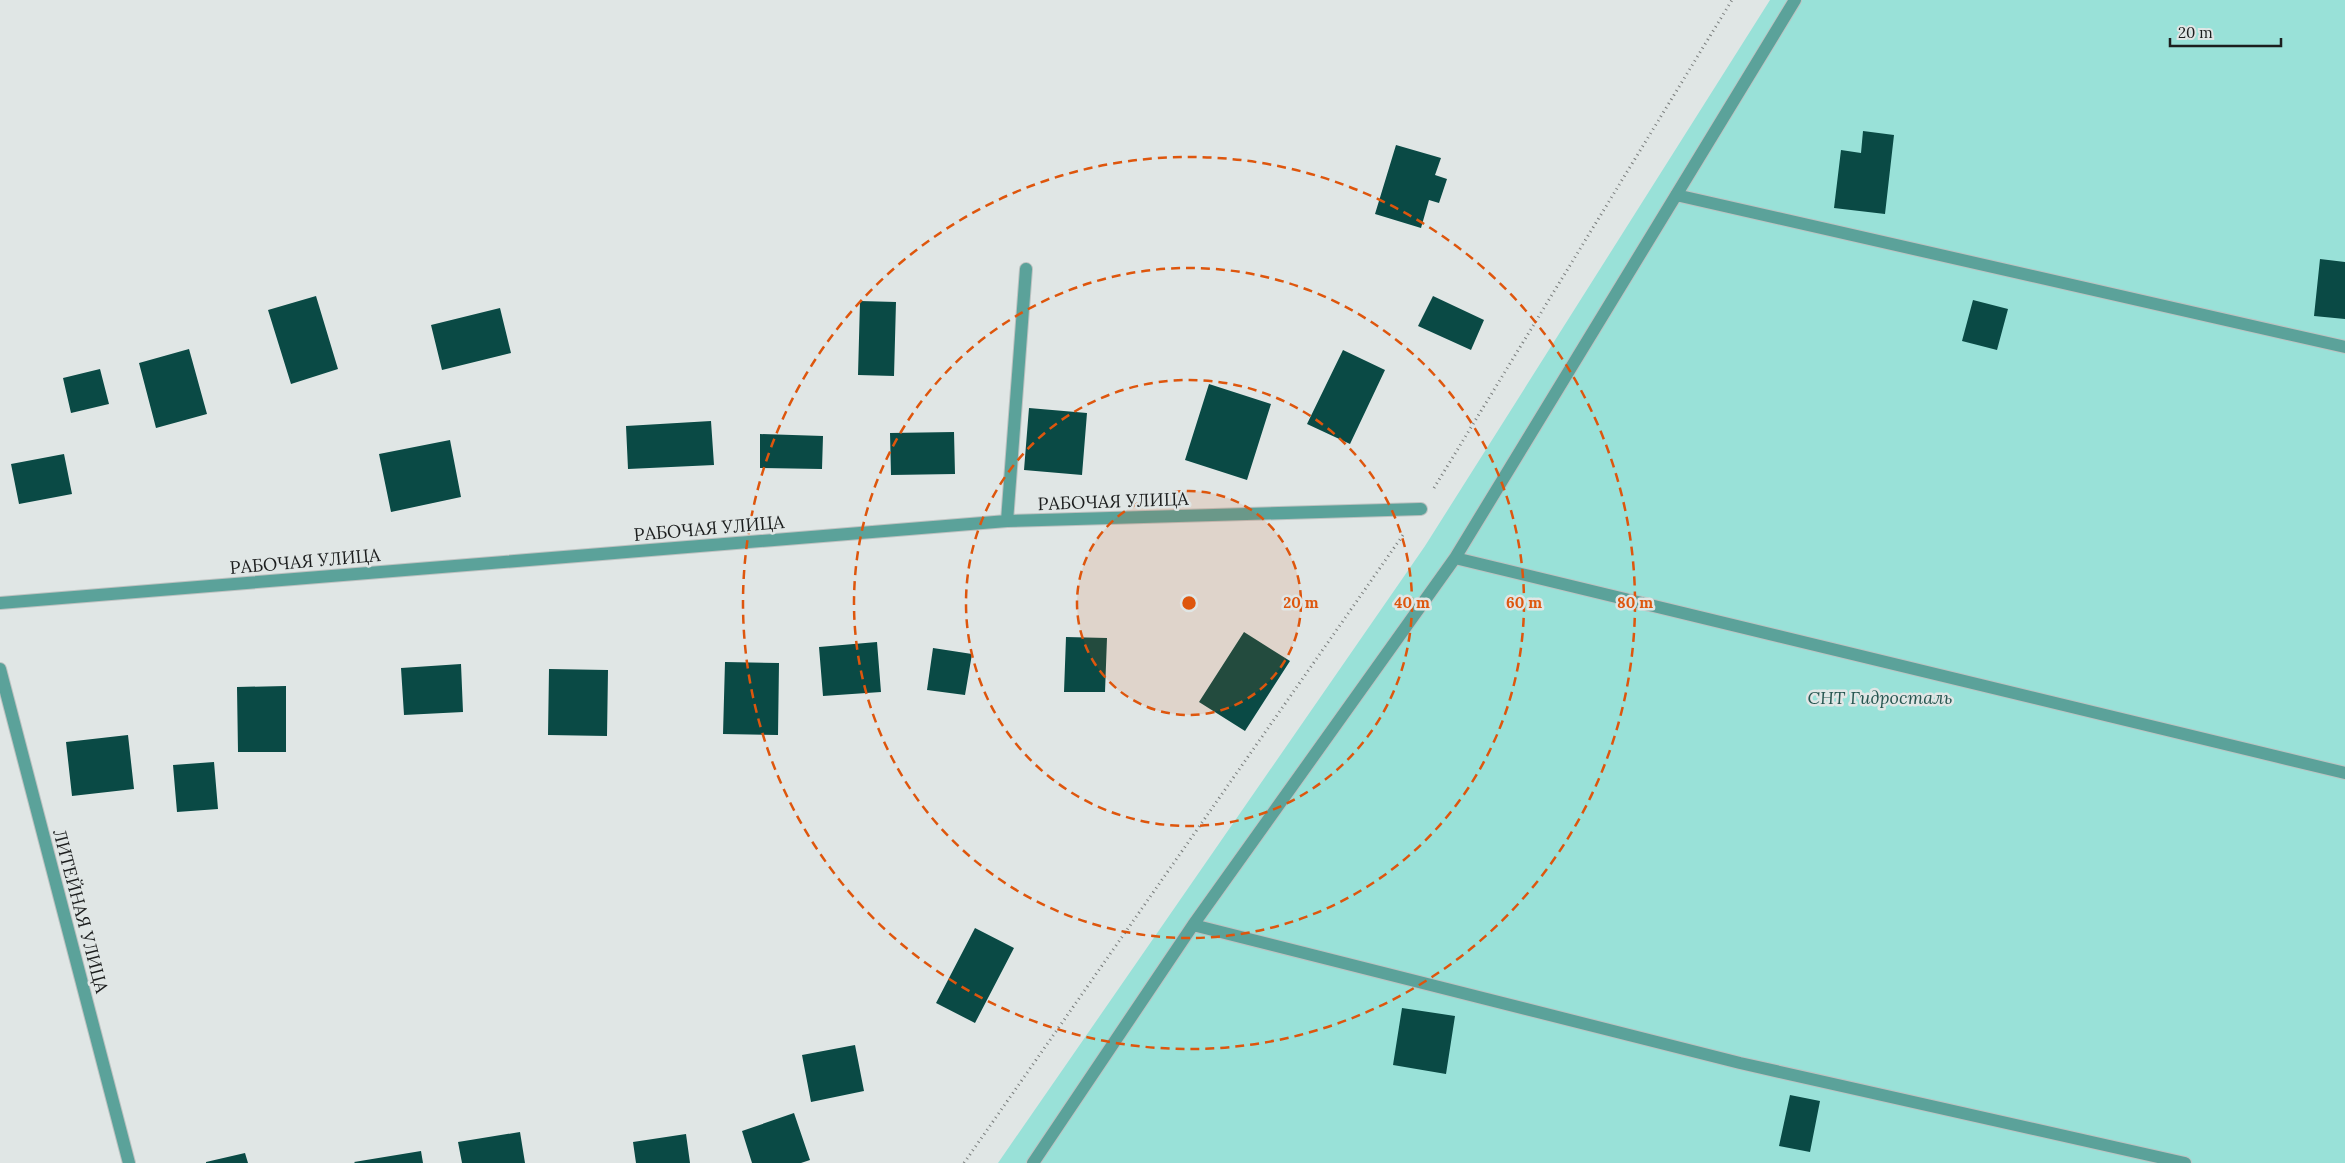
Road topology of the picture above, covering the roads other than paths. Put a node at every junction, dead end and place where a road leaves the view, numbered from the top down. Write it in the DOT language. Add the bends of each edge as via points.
graph roads {
  1 [pos="1795,0"];
  2 [pos="1676,195"];
  3 [pos="1026,269"];
  4 [pos="2345,347"];
  5 [pos="1421,508"];
  6 [pos="1007,521"];
  7 [pos="1455,558"];
  8 [pos="0,603"];
  9 [pos="0,669"];
  10 [pos="2345,773"];
  11 [pos="1193,924"];
  12 [pos="129,1163"];
  13 [pos="1033,1163"];
  14 [pos="2186,1163"];
  1 -- 2 [label="street"];
  2 -- 4 [label="street"];
  2 -- 7 [label="street"];
  3 -- 6 [label="street"];
  5 -- 6 [label="street, РАБОЧАЯ УЛИЦА"];
  6 -- 8 [label="street, РАБОЧАЯ УЛИЦА"];
  7 -- 10 [label="street"];
  7 -- 11 [label="street"];
  9 -- 12 [label="street, ЛИТЕЙНАЯ УЛИЦА"];
  11 -- 13 [label="street"];
  11 -- 14 [label="street" via="1740,1062"];
}
